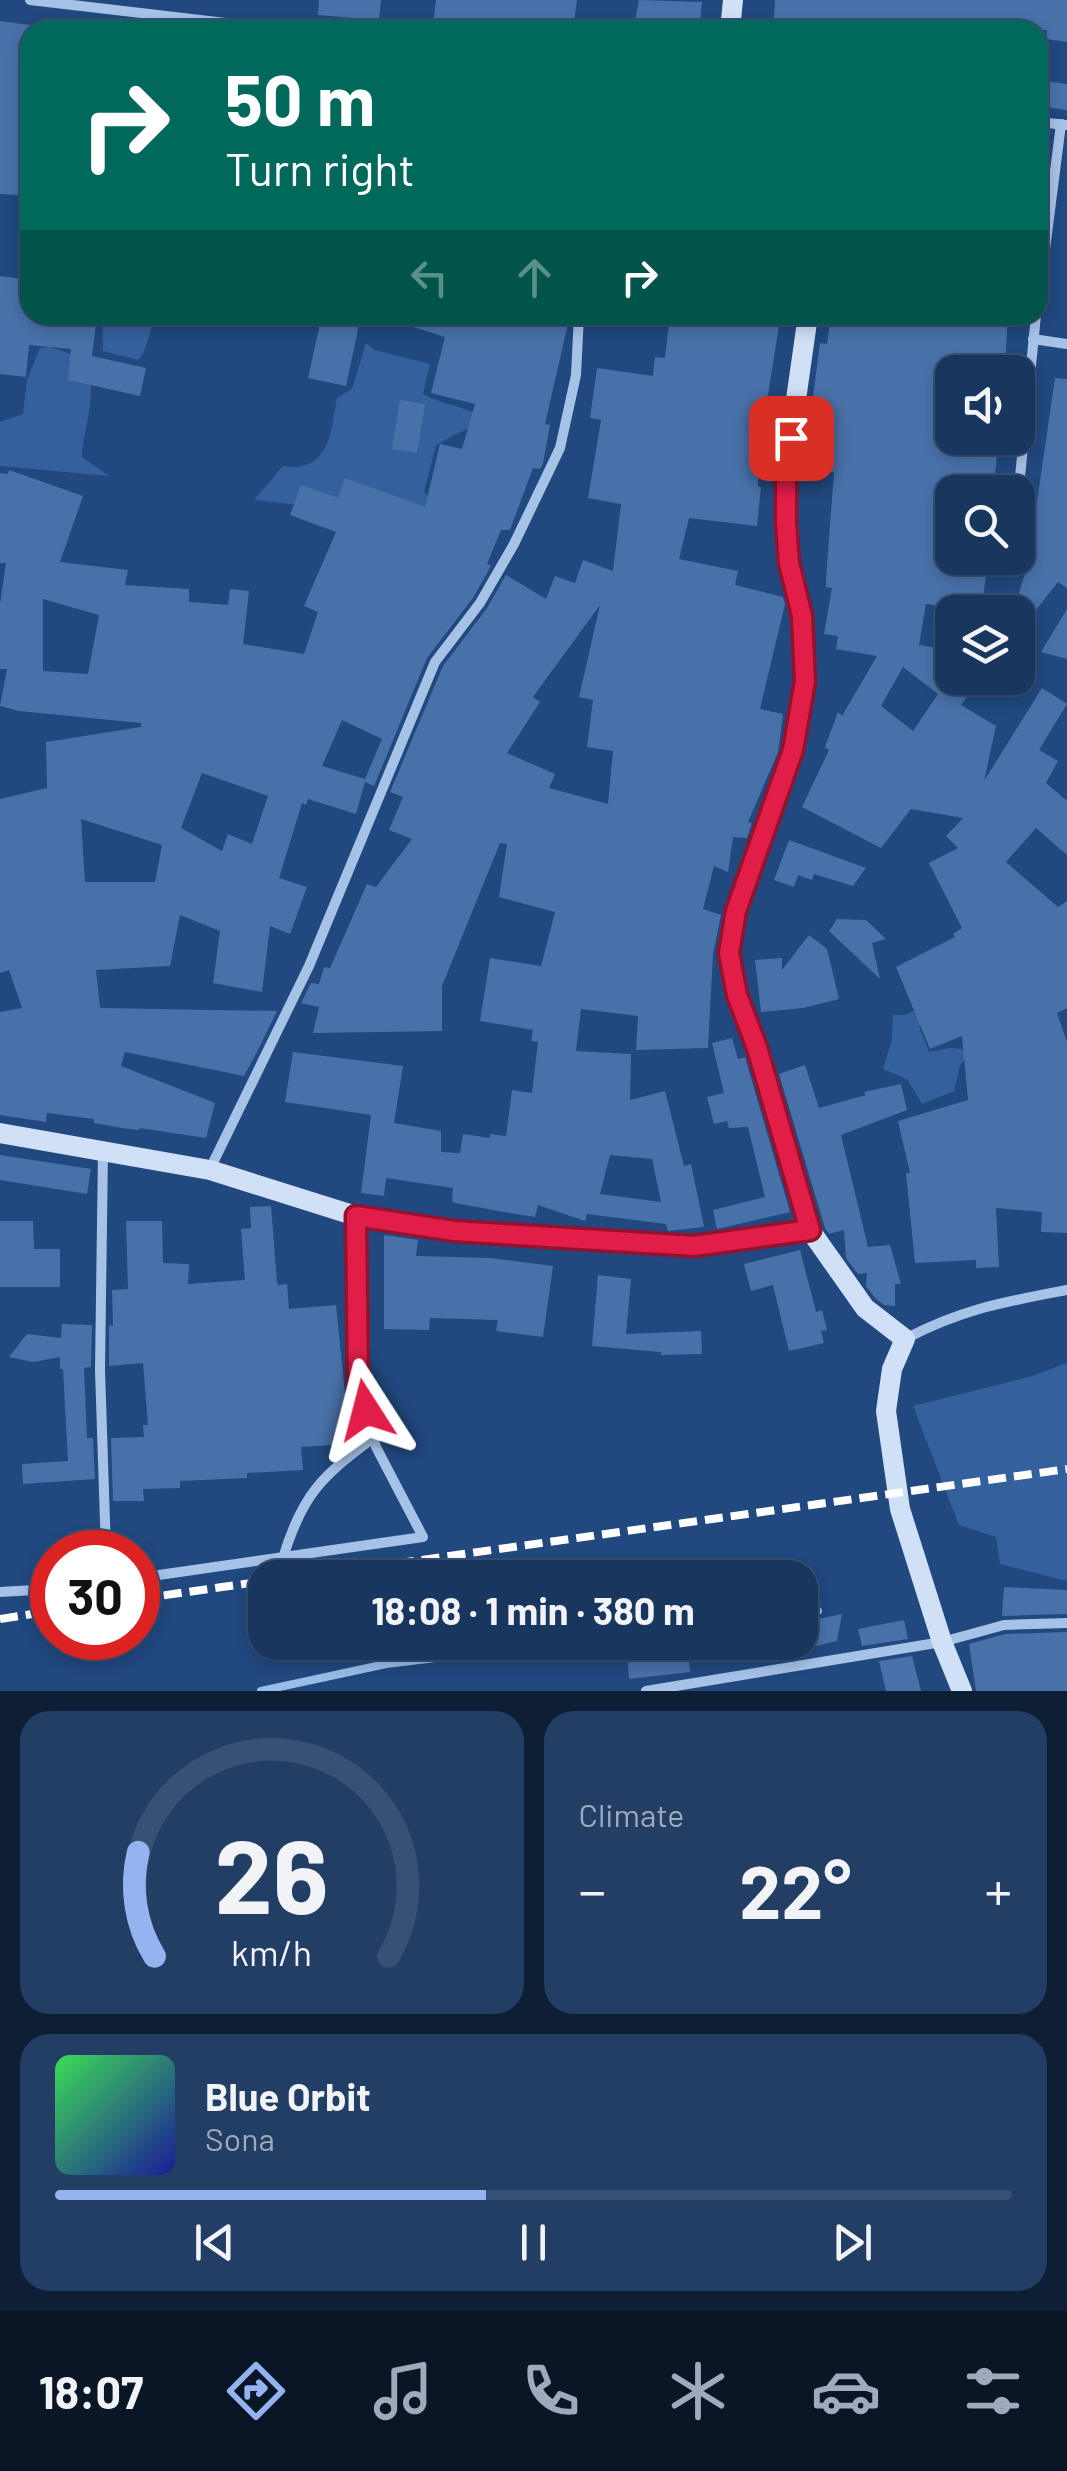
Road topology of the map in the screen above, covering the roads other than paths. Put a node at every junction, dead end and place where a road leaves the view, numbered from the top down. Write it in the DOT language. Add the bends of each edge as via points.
graph roads {
  1 [pos="30,0"];
  2 [pos="200,20"];
  3 [pos="1064,124"];
  4 [pos="1048,235"];
  5 [pos="579,325"];
  6 [pos="807,325"];
  7 [pos="1035,325"];
  8 [pos="1033,340"];
  9 [pos="1067,344"];
  10 [pos="1020,475"];
  11 [pos="0,1133"];
  12 [pos="103,1150"];
  13 [pos="210,1170"];
  14 [pos="356,1216"];
  15 [pos="810,1230"];
  16 [pos="1067,1290"];
  17 [pos="905,1339"];
  18 [pos="373,1438"];
  19 [pos="105,1530"];
  20 [pos="283,1558"];
  21 [pos="160,1575"];
  22 [pos="30,1590"];
  23 [pos="0,1592"];
  24 [pos="1067,1623"];
  25 [pos="942,1642"];
  26 [pos="743,1677"];
  27 [pos="646,1691"];
  28 [pos="742,1691"];
  29 [pos="962,1691"];
  1 -- 2 [label="street"];
  3 -- 4 [label="street"];
  5 -- 13 [label="street" via="560,448 480,603 436,662 309,966"];
  6 -- 15 [label="street" via="786,470 789,563 802,616 805,681 793,750 736,911 729,953"];
  7 -- 8 [label="street"];
  8 -- 9 [label="street"];
  8 -- 10 [label="street"];
  11 -- 12 [label="street"];
  12 -- 13 [label="street"];
  12 -- 19 [label="street"];
  13 -- 14 [label="street"];
  14 -- 15 [label="street" via="454,1231 694,1246"];
  14 -- 18 [label="street" via="358,1382"];
  15 -- 17 [label="street" via="866,1308"];
  16 -- 17 [label="street" via="947,1317"];
  17 -- 25 [label="street" via="886,1410 900,1510"];
  18 -- 20 [label="street" via="320,1480 296,1515"];
  18 -- 20 [label="street" via="423,1537"];
  20 -- 21 [label="street"];
  22 -- 23 [label="street"];
  24 -- 25 [label="street" via="1004,1626"];
  25 -- 26 [label="street"];
  25 -- 29 [label="street"];
  26 -- 27 [label="street"];
  26 -- 28 [label="street"];
}
